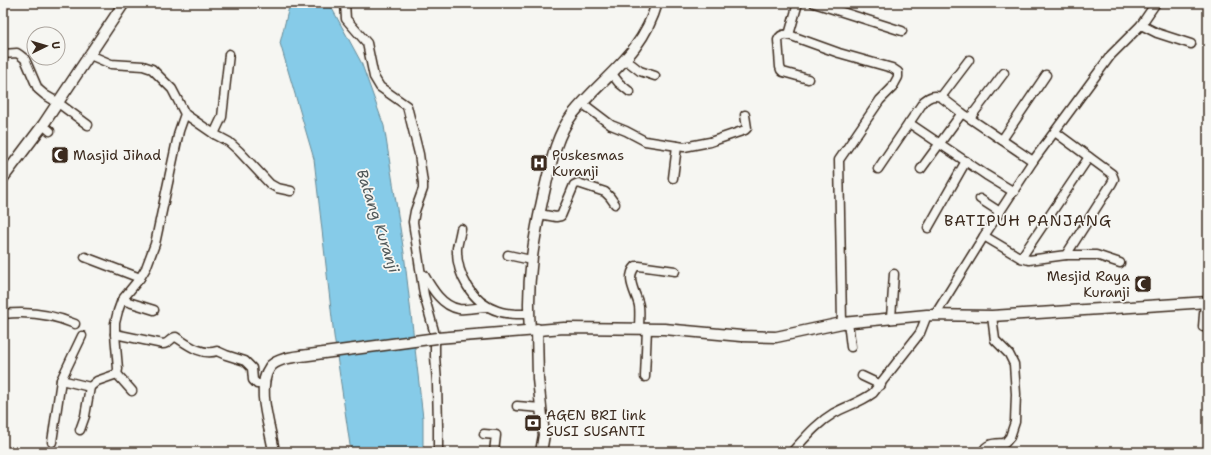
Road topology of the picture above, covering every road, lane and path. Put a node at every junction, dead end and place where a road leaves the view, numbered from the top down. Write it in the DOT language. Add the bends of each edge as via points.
graph roads {
  1 [pos="124,3"];
  2 [pos="345,3"];
  3 [pos="658,3"];
  4 [pos="798,3"];
  5 [pos="1156,3"];
  6 [pos="819,4"];
  7 [pos="1141,25"];
  8 [pos="902,31"];
  9 [pos="789,35"];
  10 [pos="1191,44"];
  11 [pos="3,54"];
  12 [pos="229,54"];
  13 [pos="90,55"];
  14 [pos="626,60"];
  15 [pos="969,60"];
  16 [pos="1004,73"];
  17 [pos="612,74"];
  18 [pos="1046,75"];
  19 [pos="655,76"];
  20 [pos="808,79"];
  21 [pos="630,92"];
  22 [pos="941,97"];
  23 [pos="57,102"];
  24 [pos="582,103"];
  25 [pos="962,113"];
  26 [pos="185,114"];
  27 [pos="745,115"];
  28 [pos="970,118"];
  29 [pos="909,123"];
  30 [pos="88,125"];
  31 [pos="1056,132"];
  32 [pos="214,134"];
  33 [pos="1002,140"];
  34 [pos="940,144"];
  35 [pos="677,146"];
  36 [pos="1089,157"];
  37 [pos="966,160"];
  38 [pos="1033,161"];
  39 [pos="878,169"];
  40 [pos="921,169"];
  41 [pos="3,178"];
  42 [pos="673,178"];
  43 [pos="291,191"];
  44 [pos="1014,192"];
  45 [pos="980,199"];
  46 [pos="615,204"];
  47 [pos="1000,212"];
  48 [pos="539,214"];
  49 [pos="928,228"];
  50 [pos="461,229"];
  51 [pos="984,236"];
  52 [pos="508,255"];
  53 [pos="1066,255"];
  54 [pos="85,257"];
  55 [pos="1021,258"];
  56 [pos="531,260"];
  57 [pos="1120,263"];
  58 [pos="675,271"];
  59 [pos="421,272"];
  60 [pos="894,274"];
  61 [pos="140,278"];
  62 [pos="122,300"];
  63 [pos="1206,302"];
  64 [pos="488,307"];
  65 [pos="154,310"];
  66 [pos="3,314"];
  67 [pos="529,314"];
  68 [pos="931,315"];
  69 [pos="992,316"];
  70 [pos="891,318"];
  71 [pos="845,323"];
  72 [pos="75,324"];
  73 [pos="1203,327"];
  74 [pos="643,328"];
  75 [pos="533,330"];
  76 [pos="115,334"];
  77 [pos="82,336"];
  78 [pos="851,347"];
  79 [pos="117,374"];
  80 [pos="862,376"];
  81 [pos="645,377"];
  82 [pos="61,380"];
  83 [pos="263,384"];
  84 [pos="880,385"];
  85 [pos="90,387"];
  86 [pos="132,391"];
  87 [pos="517,406"];
  88 [pos="541,408"];
  89 [pos="80,430"];
  90 [pos="484,434"];
  91 [pos="52,442"];
  92 [pos="274,452"];
  93 [pos="438,452"];
  94 [pos="494,452"];
  95 [pos="541,452"];
  96 [pos="792,452"];
  97 [pos="983,452"];
  1 -- 13 [label="street"];
  2 -- 59 [label="street" via="346,19 366,43 374,77 380,87 407,106 422,169 422,189 414,222"];
  3 -- 14 [label="street" via="643,36"];
  4 -- 9 [label="street"];
  5 -- 7 [label="street"];
  6 -- 8 [label="street"];
  7 -- 10 [label="street"];
  7 -- 31 [label="street" via="1111,55"];
  9 -- 20 [label="street" via="782,35 778,40 780,67 783,72"];
  9 -- 71 [label="street" via="898,72 892,88 880,100 839,160"];
  11 -- 23 [label="street" via="17,53 25,59 38,89"];
  12 -- 32 [label="street" via="222,117"];
  13 -- 23 [label="street"];
  13 -- 26 [label="street" via="111,64 152,69 172,89"];
  14 -- 17 [label="street"];
  14 -- 19 [label="street" via="640,71"];
  15 -- 22 [label="street"];
  16 -- 28 [label="street"];
  17 -- 21 [label="street"];
  17 -- 24 [label="street"];
  18 -- 33 [label="street"];
  22 -- 25 [label="street"];
  22 -- 29 [label="street" via="937,95 928,98"];
  23 -- 30 [label="street"];
  23 -- 41 [label="street" via="47,128"];
  24 -- 35 [label="street" via="611,125 646,142"];
  24 -- 48 [label="street" via="560,136"];
  25 -- 28 [label="street"];
  25 -- 34 [label="street"];
  26 -- 32 [label="street"];
  26 -- 61 [label="street" via="179,131 155,244"];
  27 -- 35 [label="street" via="745,130 710,142"];
  28 -- 33 [label="street"];
  29 -- 34 [label="street"];
  29 -- 39 [label="street"];
  31 -- 36 [label="street"];
  31 -- 38 [label="street"];
  32 -- 43 [label="street" via="229,142 270,184"];
  33 -- 38 [label="street"];
  34 -- 37 [label="street"];
  34 -- 40 [label="street"];
  35 -- 42 [label="street"];
  36 -- 53 [label="street" via="1112,174 1114,179"];
  36 -- 55 [label="street"];
  37 -- 44 [label="street"];
  37 -- 49 [label="street"];
  38 -- 44 [label="street"];
  44 -- 47 [label="street"];
  45 -- 47 [label="street"];
  46 -- 48 [label="street" via="605,192 578,183 574,185 560,216"];
  47 -- 51 [label="street"];
  48 -- 56 [label="street"];
  50 -- 64 [label="street" via="457,249 462,275 475,298"];
  51 -- 55 [label="street"];
  51 -- 68 [label="street"];
  52 -- 56 [label="street"];
  53 -- 55 [label="street" via="1029,260"];
  53 -- 57 [label="street" via="1096,255"];
  54 -- 61 [label="street"];
  56 -- 67 [label="street"];
  58 -- 74 [label="street" via="637,266 633,269 631,282"];
  59 -- 64 [label="street" via="434,292 448,305 460,309"];
  59 -- 93 [label="street" via="434,331"];
  60 -- 70 [label="street"];
  61 -- 62 [label="street"];
  62 -- 65 [label="street"];
  62 -- 76 [label="street" via="115,323"];
  63 -- 69 [label="street"];
  63 -- 73 [label="street"];
  64 -- 67 [label="street" via="513,314"];
  66 -- 72 [label="street" via="36,312"];
  67 -- 75 [label="street"];
  68 -- 69 [label="street"];
  68 -- 70 [label="street"];
  68 -- 84 [label="street"];
  69 -- 97 [label="street" via="995,340 1009,354 1014,364 1015,415 1010,437 1005,443 988,445"];
  70 -- 71 [label="street"];
  71 -- 74 [label="street" via="776,337"];
  71 -- 78 [label="street"];
  74 -- 75 [label="street"];
  74 -- 81 [label="street"];
  75 -- 83 [label="street, bridge" via="437,338 287,358 270,367"];
  75 -- 88 [label="street"];
  76 -- 79 [label="street"];
  76 -- 83 [label="street" via="161,344 178,337 199,351 217,350 245,361 252,368 254,381"];
  77 -- 82 [label="street"];
  79 -- 85 [label="street" via="97,381"];
  79 -- 86 [label="street"];
  80 -- 84 [label="street"];
  82 -- 85 [label="street"];
  82 -- 91 [label="street"];
  83 -- 92 [label="street"];
  84 -- 96 [label="street" via="865,399 826,418"];
  85 -- 89 [label="street"];
  87 -- 88 [label="street"];
  88 -- 95 [label="street" via="544,435"];
  90 -- 94 [label="street" via="496,435"];
}
